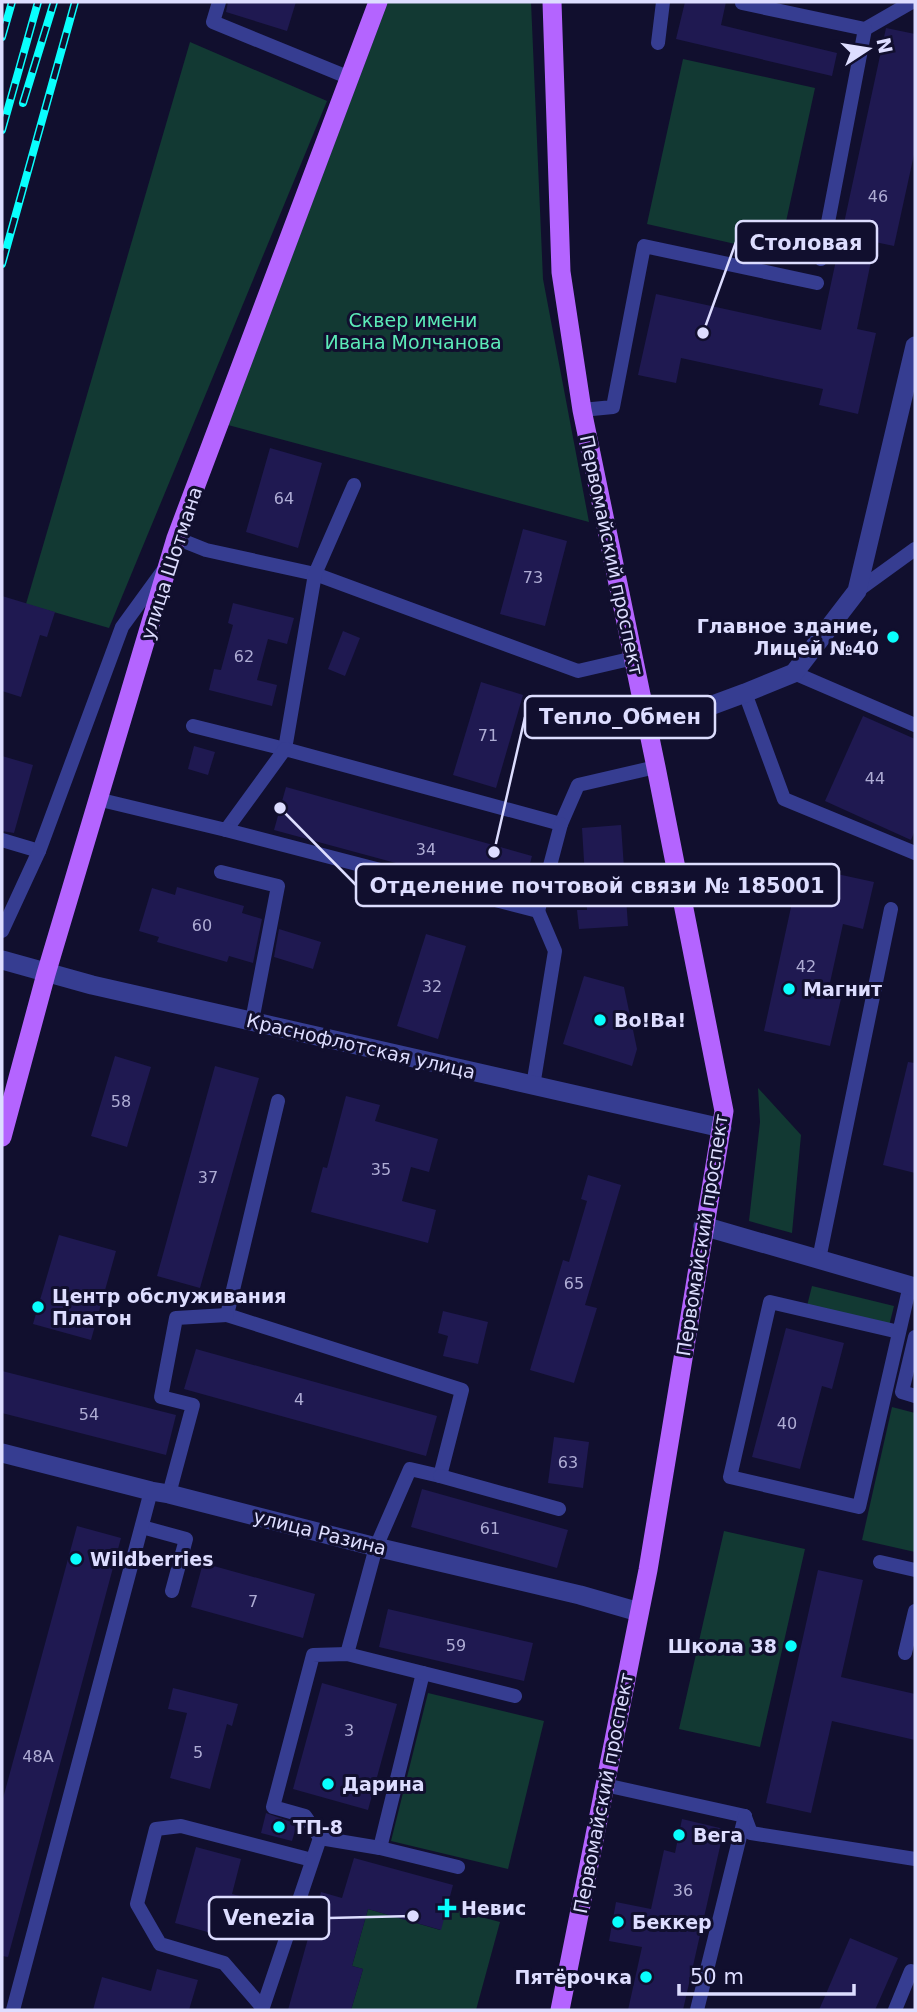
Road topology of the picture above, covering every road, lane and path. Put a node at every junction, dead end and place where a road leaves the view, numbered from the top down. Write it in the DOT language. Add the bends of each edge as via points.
graph roads {
  1 [pos="219,2"];
  2 [pos="378,2"];
  3 [pos="552,2"];
  4 [pos="663,2"];
  5 [pos="915,2"];
  6 [pos="743,3"];
  7 [pos="865,29"];
  8 [pos="658,43"];
  9 [pos="350,78"];
  10 [pos="821,259"];
  11 [pos="817,283"];
  12 [pos="915,346"];
  13 [pos="582,410"];
  14 [pos="354,485"];
  15 [pos="176,538"];
  16 [pos="915,549"];
  17 [pos="169,562"];
  18 [pos="315,574"];
  19 [pos="857,591"];
  20 [pos="634,659"];
  21 [pos="794,673"];
  22 [pos="746,694"];
  23 [pos="915,725"];
  24 [pos="192,726"];
  25 [pos="648,729"];
  26 [pos="285,748"];
  27 [pos="656,767"];
  28 [pos="97,799"];
  29 [pos="561,824"];
  30 [pos="222,831"];
  31 [pos="2,840"];
  32 [pos="39,851"];
  33 [pos="915,853"];
  34 [pos="221,872"];
  35 [pos="891,909"];
  36 [pos="538,911"];
  37 [pos="2,931"];
  38 [pos="2,960"];
  39 [pos="46,974"];
  40 [pos="252,1021"];
  41 [pos="534,1086"];
  42 [pos="278,1101"];
  43 [pos="722,1128"];
  44 [pos="2,1138"];
  45 [pos="704,1226"];
  46 [pos="819,1259"];
  47 [pos="913,1286"];
  48 [pos="227,1315"];
  49 [pos="899,1332"];
  50 [pos="915,1337"];
  51 [pos="915,1396"];
  52 [pos="2,1453"];
  53 [pos="440,1476"];
  54 [pos="160,1493"];
  55 [pos="559,1509"];
  56 [pos="142,1527"];
  57 [pos="376,1547"];
  58 [pos="880,1562"];
  59 [pos="915,1570"];
  60 [pos="172,1591"];
  61 [pos="915,1611"];
  62 [pos="639,1612"];
  63 [pos="905,1653"];
  64 [pos="347,1654"];
  65 [pos="423,1673"];
  66 [pos="514,1696"];
  67 [pos="606,1785"];
  68 [pos="745,1816"];
  69 [pos="320,1838"];
  70 [pos="380,1848"];
  71 [pos="915,1859"];
  72 [pos="312,1860"];
  73 [pos="458,1867"];
  74 [pos="911,1971"];
  75 [pos="262,2009"];
  76 [pos="13,2010"];
  77 [pos="560,2010"];
  78 [pos="696,2010"];
  79 [pos="895,2010"];
  1 -- 9 [label="lane" via="213,22"];
  2 -- 9 [label="main road, улица Шотмана"];
  3 -- 13 [label="main road, Первомайский проспект" via="561,272"];
  4 -- 8 [label="lane"];
  5 -- 7 [label="lane"];
  6 -- 7 [label="lane"];
  7 -- 10 [label="lane"];
  9 -- 15 [label="main road, улица Шотмана"];
  11 -- 13 [label="lane" via="644,246 613,407"];
  12 -- 19 [label="street"];
  13 -- 20 [label="main road, Первомайский проспект"];
  14 -- 18 [label="lane"];
  15 -- 17 [label="main road, улица Шотмана"];
  15 -- 18 [label="lane" via="206,550"];
  16 -- 19 [label="lane"];
  17 -- 28 [label="main road, улица Шотмана"];
  17 -- 32 [label="lane" via="122,627"];
  18 -- 20 [label="lane" via="578,671"];
  18 -- 26 [label="lane"];
  19 -- 21 [label="street"];
  20 -- 25 [label="main road, Первомайский проспект"];
  21 -- 22 [label="street"];
  21 -- 23 [label="lane"];
  22 -- 25 [label="street"];
  22 -- 33 [label="lane" via="784,799"];
  24 -- 26 [label="lane"];
  25 -- 27 [label="main road, Первомайский проспект"];
  26 -- 29 [label="lane"];
  26 -- 30 [label="lane"];
  27 -- 29 [label="lane" via="578,785"];
  27 -- 43 [label="main road, Первомайский проспект" via="724,1111"];
  28 -- 30 [label="lane"];
  28 -- 39 [label="main road, улица Шотмана"];
  29 -- 36 [label="lane"];
  30 -- 36 [label="lane"];
  31 -- 32 [label="lane"];
  32 -- 37 [label="lane"];
  34 -- 40 [label="lane" via="278,886"];
  35 -- 46 [label="lane"];
  36 -- 41 [label="lane" via="555,951"];
  38 -- 39 [label="street, Краснофлотская улица"];
  39 -- 40 [label="street, Краснофлотская улица"];
  39 -- 44 [label="main road, улица Шотмана"];
  40 -- 41 [label="street, Краснофлотская улица"];
  41 -- 43 [label="street, Краснофлотская улица"];
  42 -- 48 [label="lane"];
  43 -- 45 [label="main road, Первомайский проспект"];
  45 -- 46 [label="street"];
  45 -- 62 [label="main road, Первомайский проспект"];
  46 -- 47 [label="street"];
  47 -- 49 [label="lane"];
  48 -- 53 [label="lane" via="461,1390"];
  48 -- 54 [label="lane" via="176,1318 161,1396 193,1405"];
  49 -- 49 [label="lane" via="770,1302 730,1477 859,1507"];
  50 -- 51 [label="lane" via="902,1392"];
  52 -- 54 [label="street, улица Разина"];
  53 -- 55 [label="lane"];
  53 -- 57 [label="lane" via="410,1469"];
  54 -- 56 [label="lane"];
  54 -- 57 [label="street, улица Разина"];
  56 -- 60 [label="lane" via="186,1539"];
  56 -- 76 [label="lane"];
  57 -- 62 [label="street, улица Разина"];
  57 -- 64 [label="lane"];
  58 -- 59 [label="lane"];
  61 -- 63 [label="lane"];
  62 -- 67 [label="main road, Первомайский проспект"];
  64 -- 65 [label="lane"];
  64 -- 69 [label="lane" via="313,1655 273,1807 305,1816"];
  65 -- 66 [label="lane"];
  65 -- 70 [label="lane"];
  67 -- 68 [label="lane"];
  67 -- 77 [label="main road, Первомайский проспект"];
  68 -- 71 [label="lane" via="751,1833"];
  68 -- 78 [label="lane"];
  69 -- 70 [label="lane"];
  69 -- 72 [label="lane"];
  70 -- 73 [label="lane"];
  72 -- 75 [label="lane"];
  72 -- 75 [label="lane" via="181,1826 156,1829 137,1904 160,1944 224,1963"];
  74 -- 79 [label="lane"];
}
